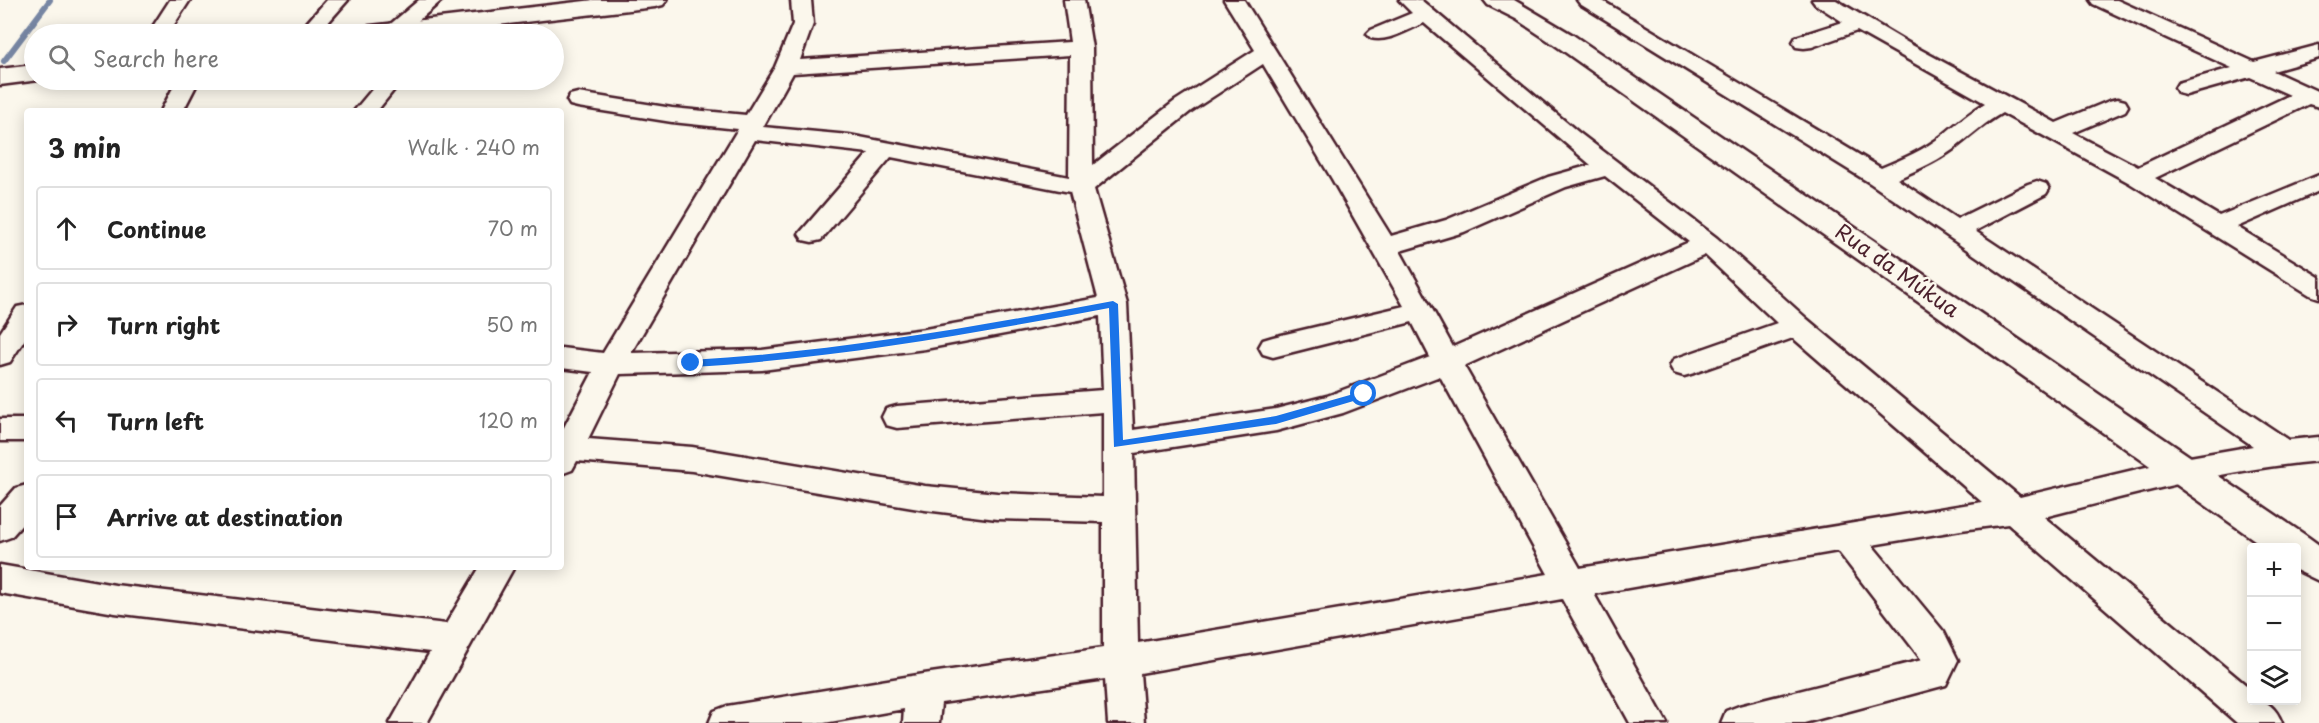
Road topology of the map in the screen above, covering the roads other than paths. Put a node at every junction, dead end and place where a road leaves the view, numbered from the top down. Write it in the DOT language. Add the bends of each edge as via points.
graph roads {
  1 [pos="180,0"];
  2 [pos="338,0"];
  3 [pos="432,0"];
  4 [pos="655,0"];
  5 [pos="801,0"];
  6 [pos="1074,0"];
  7 [pos="1234,0"];
  8 [pos="1496,0"];
  9 [pos="1587,0"];
  10 [pos="1821,0"];
  11 [pos="2100,0"];
  12 [pos="1417,8"];
  13 [pos="1859,23"];
  14 [pos="164,24"];
  15 [pos="317,24"];
  16 [pos="403,24"];
  17 [pos="477,24"];
  18 [pos="1378,34"];
  19 [pos="1804,42"];
  20 [pos="1080,48"];
  21 [pos="2319,51"];
  22 [pos="1267,52"];
  23 [pos="786,67"];
  24 [pos="2252,69"];
  25 [pos="24,74"];
  26 [pos="0,77"];
  27 [pos="2186,88"];
  28 [pos="183,90"];
  29 [pos="383,90"];
  30 [pos="2314,98"];
  31 [pos="578,100"];
  32 [pos="2002,103"];
  33 [pos="2117,106"];
  34 [pos="174,108"];
  35 [pos="368,108"];
  36 [pos="749,128"];
  37 [pos="2055,132"];
  38 [pos="885,150"];
  39 [pos="1609,167"];
  40 [pos="2137,177"];
  41 [pos="1879,178"];
  42 [pos="2319,182"];
  43 [pos="1081,187"];
  44 [pos="2037,189"];
  45 [pos="2219,226"];
  46 [pos="1956,230"];
  47 [pos="812,234"];
  48 [pos="1708,244"];
  49 [pos="1383,247"];
  50 [pos="2319,289"];
  51 [pos="1113,304"];
  52 [pos="1420,311"];
  53 [pos="24,319"];
  54 [pos="1797,326"];
  55 [pos="1273,347"];
  56 [pos="0,355"];
  57 [pos="564,358"];
  58 [pos="1447,362"];
  59 [pos="611,364"];
  60 [pos="1684,366"];
  61 [pos="1118,400"];
  62 [pos="897,417"];
  63 [pos="0,430"];
  64 [pos="24,430"];
  65 [pos="1118,444"];
  66 [pos="2319,448"];
  67 [pos="2284,452"];
  68 [pos="565,456"];
  69 [pos="2184,470"];
  70 [pos="24,500"];
  71 [pos="1119,510"];
  72 [pos="2016,511"];
  73 [pos="0,528"];
  74 [pos="1846,537"];
  75 [pos="2289,543"];
  76 [pos="2301,551"];
  77 [pos="2319,564"];
  78 [pos="495,570"];
  79 [pos="0,579"];
  80 [pos="1572,584"];
  81 [pos="453,640"];
  82 [pos="1121,661"];
  83 [pos="923,706"];
  84 [pos="408,723"];
  85 [pos="727,723"];
  86 [pos="1126,723"];
  87 [pos="1649,723"];
  88 [pos="1739,723"];
  89 [pos="2264,723"];
  1 -- 14 [label="street"];
  2 -- 15 [label="street"];
  3 -- 16 [label="street"];
  4 -- 17 [label="street"];
  5 -- 23 [label="street" via="803,24"];
  6 -- 20 [label="street"];
  7 -- 22 [label="street"];
  8 -- 69 [label="street, Rua da Múkua" via="1564,40"];
  9 -- 41 [label="street"];
  10 -- 13 [label="street"];
  11 -- 24 [label="street"];
  12 -- 18 [label="street"];
  12 -- 39 [label="street"];
  13 -- 19 [label="street"];
  13 -- 32 [label="street"];
  20 -- 23 [label="street"];
  20 -- 43 [label="street"];
  21 -- 24 [label="street"];
  22 -- 43 [label="street" via="1183,106"];
  22 -- 49 [label="street"];
  23 -- 36 [label="street"];
  24 -- 27 [label="street"];
  24 -- 30 [label="street"];
  25 -- 26 [label="street"];
  28 -- 34 [label="street"];
  29 -- 35 [label="street"];
  30 -- 40 [label="street"];
  31 -- 36 [label="street"];
  32 -- 37 [label="street"];
  32 -- 41 [label="street" via="1921,160"];
  33 -- 37 [label="street"];
  36 -- 38 [label="street"];
  36 -- 59 [label="street"];
  37 -- 40 [label="street"];
  38 -- 43 [label="street"];
  38 -- 47 [label="street"];
  39 -- 48 [label="street"];
  39 -- 49 [label="street" via="1557,182 1455,226"];
  40 -- 45 [label="street"];
  41 -- 46 [label="street"];
  42 -- 45 [label="street"];
  43 -- 51 [label="street"];
  44 -- 46 [label="street"];
  45 -- 50 [label="street"];
  46 -- 67 [label="street"];
  48 -- 54 [label="street"];
  48 -- 58 [label="street"];
  49 -- 52 [label="street"];
  51 -- 59 [label="street" via="925,339 762,360"];
  51 -- 61 [label="street"];
  52 -- 55 [label="street"];
  52 -- 58 [label="street"];
  53 -- 56 [label="street"];
  54 -- 60 [label="street"];
  54 -- 72 [label="street"];
  57 -- 59 [label="street"];
  58 -- 65 [label="street" via="1333,405 1276,420"];
  58 -- 80 [label="street"];
  59 -- 68 [label="street"];
  61 -- 62 [label="street"];
  61 -- 65 [label="street"];
  63 -- 64 [label="street"];
  65 -- 71 [label="street"];
  66 -- 67 [label="street"];
  67 -- 69 [label="street"];
  68 -- 71 [label="street" via="692,459 925,498 996,506"];
  69 -- 72 [label="street"];
  69 -- 75 [label="street, Rua da Múkua"];
  70 -- 73 [label="street"];
  71 -- 82 [label="street"];
  72 -- 74 [label="street"];
  72 -- 89 [label="street"];
  74 -- 80 [label="street"];
  74 -- 88 [label="street" via="1932,643 1940,660 1933,675"];
  76 -- 77 [label="street, Rua da Múkua"];
  78 -- 81 [label="street"];
  79 -- 81 [label="street" via="115,598"];
  80 -- 82 [label="street"];
  80 -- 87 [label="street"];
  81 -- 84 [label="street"];
  82 -- 83 [label="street"];
  82 -- 86 [label="street"];
  83 -- 85 [label="street"];
}
